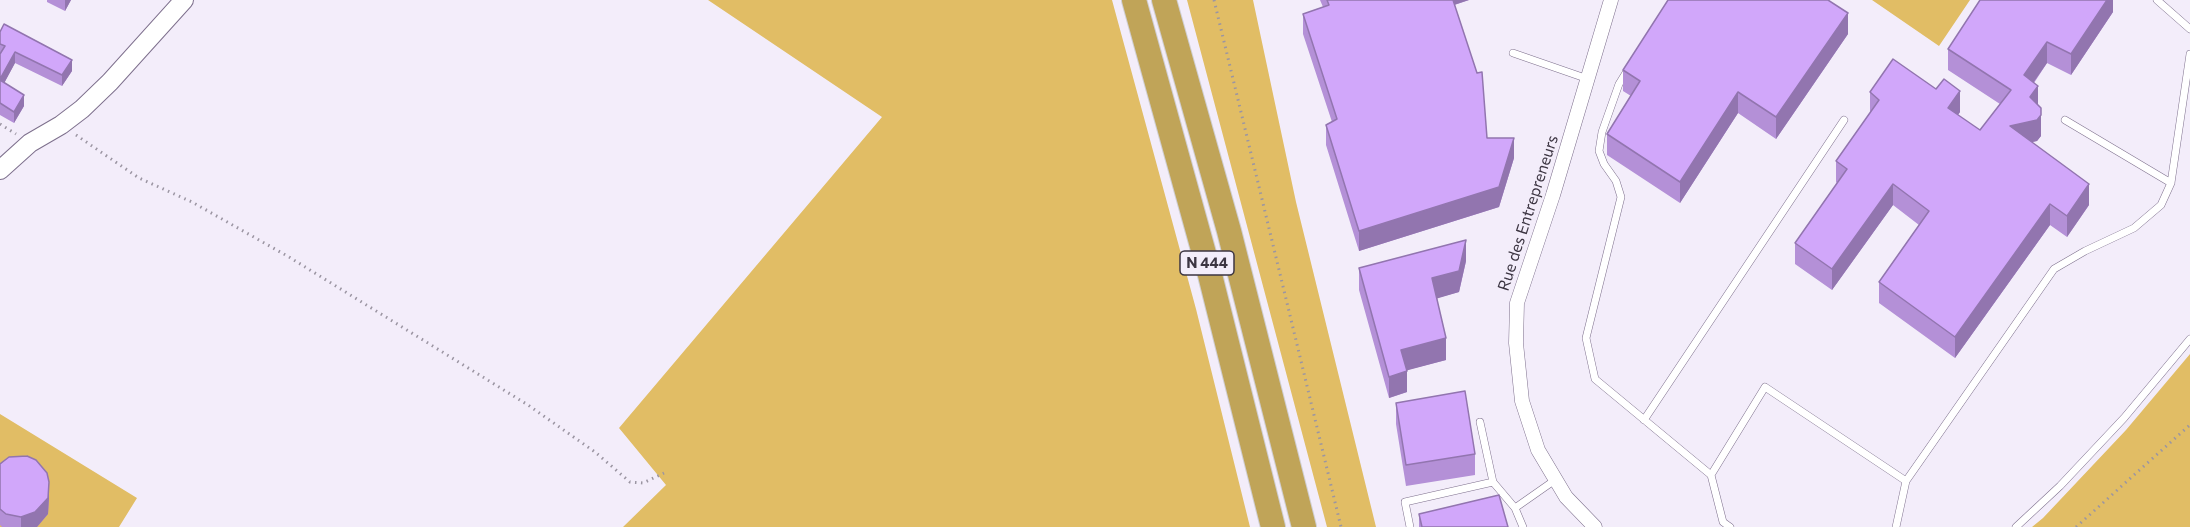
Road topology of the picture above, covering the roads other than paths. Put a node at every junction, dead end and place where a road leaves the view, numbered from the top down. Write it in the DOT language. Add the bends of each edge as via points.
graph roads {
  1 [pos="184,0"];
  2 [pos="1134,0"];
  3 [pos="1164,0"];
  4 [pos="1611,0"];
  5 [pos="2157,0"];
  6 [pos="2190,29"];
  7 [pos="1513,53"];
  8 [pos="2190,54"];
  9 [pos="1631,65"];
  10 [pos="1588,79"];
  11 [pos="1844,120"];
  12 [pos="2065,120"];
  13 [pos="0,170"];
  14 [pos="2171,183"];
  15 [pos="2190,339"];
  16 [pos="1644,420"];
  17 [pos="1480,422"];
  18 [pos="1711,475"];
  19 [pos="1555,480"];
  20 [pos="1493,482"];
  21 [pos="1906,482"];
  22 [pos="1515,508"];
  23 [pos="1274,527"];
  24 [pos="1304,527"];
  25 [pos="1410,527"];
  26 [pos="1523,527"];
  27 [pos="1595,527"];
  28 [pos="1730,527"];
  29 [pos="1896,527"];
  30 [pos="2016,527"];
  1 -- 13 [label="street" via="82,109 30,143"];
  2 -- 23 [label="highway, N 444"];
  3 -- 24 [label="highway, N 444" via="1229,231"];
  4 -- 10 [label="street, Rue des Entrepreneurs"];
  5 -- 6 [label="lane"];
  7 -- 10 [label="lane"];
  8 -- 14 [label="lane"];
  9 -- 16 [label="lane" via="1619,84 1602,132 1599,151 1621,197 1586,338 1595,379"];
  10 -- 19 [label="street, Rue des Entrepreneurs" via="1516,303 1522,401 1538,450"];
  11 -- 16 [label="lane"];
  12 -- 14 [label="lane"];
  14 -- 21 [label="lane" via="2161,205 2134,228 2054,268"];
  15 -- 30 [label="lane" via="2124,418"];
  16 -- 18 [label="lane"];
  17 -- 20 [label="lane"];
  18 -- 21 [label="lane" via="1765,387"];
  18 -- 28 [label="lane" via="1723,522"];
  19 -- 22 [label="lane"];
  19 -- 27 [label="street, Rue des Entrepreneurs"];
  20 -- 22 [label="lane"];
  20 -- 25 [label="lane" via="1405,502"];
  21 -- 29 [label="lane"];
  22 -- 26 [label="lane"];
}
